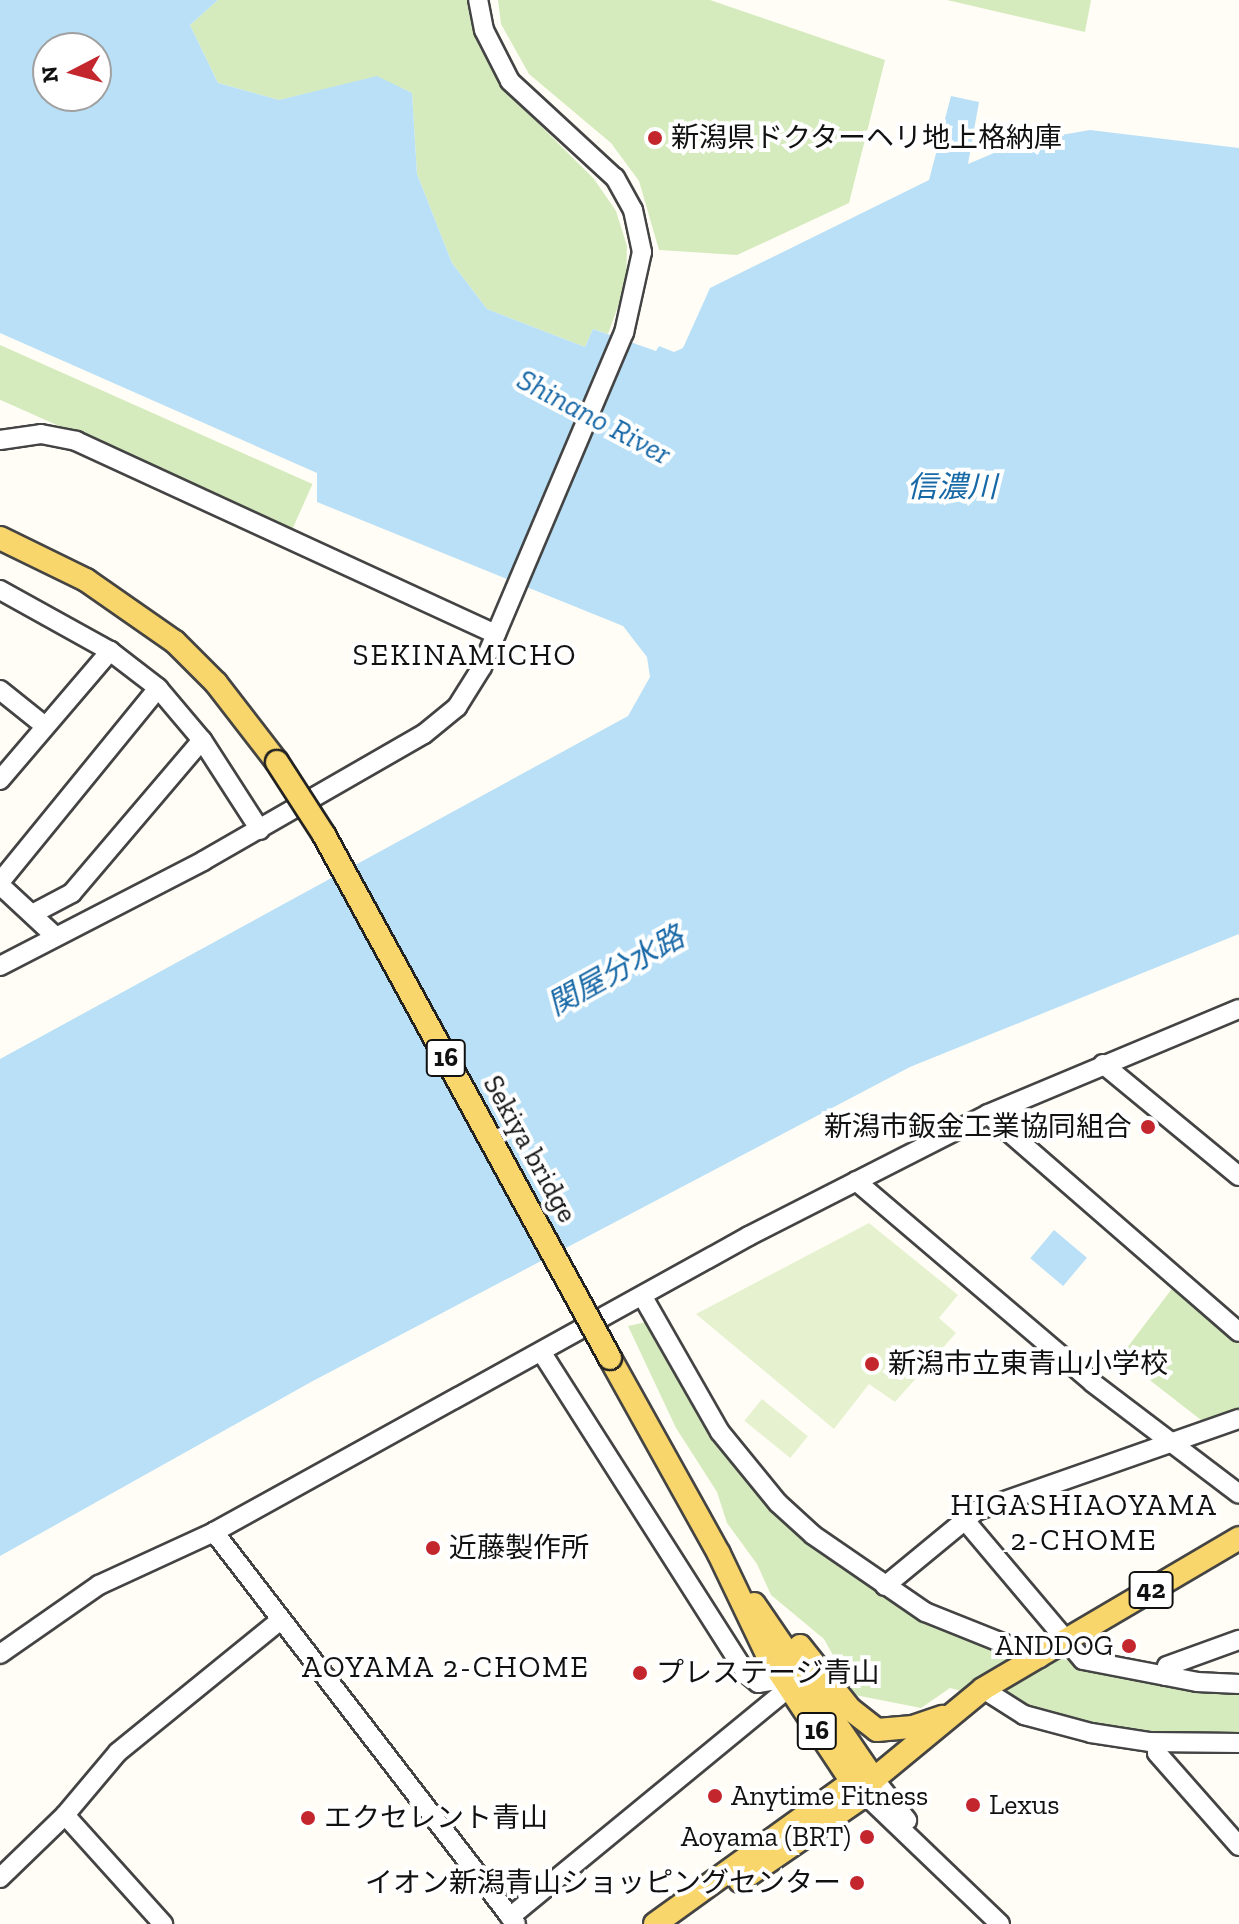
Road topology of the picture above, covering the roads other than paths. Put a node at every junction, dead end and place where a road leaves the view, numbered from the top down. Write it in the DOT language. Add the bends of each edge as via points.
graph roads {
  1 [pos="478,0"];
  2 [pos="0,440"];
  3 [pos="0,538"];
  4 [pos="0,590"];
  5 [pos="496,634"];
  6 [pos="110,651"];
  7 [pos="158,688"];
  8 [pos="0,690"];
  9 [pos="45,726"];
  10 [pos="202,740"];
  11 [pos="0,780"];
  12 [pos="260,830"];
  13 [pos="0,884"];
  14 [pos="32,914"];
  15 [pos="54,935"];
  16 [pos="0,966"];
  17 [pos="1231,1012"];
  18 [pos="1239,1026"];
  19 [pos="1103,1064"];
  20 [pos="988,1114"];
  21 [pos="1239,1176"];
  22 [pos="856,1181"];
  23 [pos="643,1297"];
  24 [pos="1239,1332"];
  25 [pos="542,1353"];
  26 [pos="1239,1419"];
  27 [pos="1171,1443"];
  28 [pos="1239,1494"];
  29 [pos="963,1518"];
  30 [pos="214,1532"];
  31 [pos="1239,1538"];
  32 [pos="719,1554"];
  33 [pos="885,1586"];
  34 [pos="755,1604"];
  35 [pos="279,1621"];
  36 [pos="1239,1640"];
  37 [pos="1064,1642"];
  38 [pos="0,1654"];
  39 [pos="1040,1658"];
  40 [pos="1165,1676"];
  41 [pos="786,1684"];
  42 [pos="1239,1684"];
  43 [pos="983,1689"];
  44 [pos="959,1712"];
  45 [pos="1159,1743"];
  46 [pos="1239,1743"];
  47 [pos="864,1785"];
  48 [pos="65,1815"];
  49 [pos="1239,1846"];
  50 [pos="0,1878"];
  51 [pos="513,1921"];
  52 [pos="163,1924"];
  53 [pos="655,1924"];
  54 [pos="677,1924"];
  55 [pos="1000,1924"];
  1 -- 5 [label="street" via="484,30 510,81 603,163 633,210 640,228 642,273 624,333"];
  2 -- 5 [label="street" via="41,434 76,441"];
  3 -- 32 [label="main road, Sekiya bridge / 16, bridge" via="86,580 175,642 216,683 277,762 332,849"];
  4 -- 6 [label="street"];
  5 -- 12 [label="street" via="457,707 424,734"];
  6 -- 7 [label="street"];
  6 -- 9 [label="street"];
  7 -- 10 [label="street"];
  7 -- 13 [label="street"];
  8 -- 9 [label="street"];
  9 -- 11 [label="street"];
  10 -- 12 [label="street"];
  10 -- 14 [label="street" via="72,893"];
  12 -- 15 [label="street"];
  13 -- 14 [label="street"];
  14 -- 15 [label="street"];
  15 -- 16 [label="street"];
  17 -- 18 [label="street"];
  17 -- 19 [label="street"];
  19 -- 20 [label="street"];
  19 -- 21 [label="street"];
  20 -- 22 [label="street"];
  20 -- 24 [label="street"];
  22 -- 23 [label="street"];
  22 -- 27 [label="street"];
  23 -- 25 [label="street"];
  23 -- 33 [label="street" via="694,1392 748,1470 813,1535"];
  25 -- 30 [label="street"];
  25 -- 41 [label="street" via="745,1672 758,1683"];
  26 -- 27 [label="street"];
  27 -- 28 [label="street"];
  27 -- 29 [label="street"];
  29 -- 33 [label="street"];
  29 -- 37 [label="street"];
  30 -- 35 [label="street"];
  30 -- 38 [label="street" via="64,1605"];
  31 -- 37 [label="main road, 42"];
  32 -- 34 [label="main road, 16"];
  32 -- 41 [label="main road, 16"];
  33 -- 39 [label="street" via="963,1631"];
  34 -- 44 [label="main road" via="799,1644 850,1709 877,1730 913,1727"];
  34 -- 47 [label="main road, 16"];
  35 -- 48 [label="street" via="118,1752"];
  35 -- 51 [label="street"];
  36 -- 40 [label="street" via="1167,1666"];
  37 -- 39 [label="main road, 42"];
  37 -- 40 [label="street" via="1083,1660"];
  39 -- 43 [label="main road, 42"];
  40 -- 42 [label="street"];
  41 -- 47 [label="main road, 16"];
  41 -- 51 [label="street"];
  43 -- 44 [label="main road, 42"];
  43 -- 45 [label="street" via="1024,1715"];
  44 -- 47 [label="main road, 42"];
  45 -- 46 [label="street"];
  45 -- 49 [label="street" via="1157,1753"];
  47 -- 53 [label="main road, 16"];
  47 -- 54 [label="main road"];
  47 -- 55 [label="street"];
  48 -- 50 [label="street"];
  48 -- 52 [label="street"];
}
